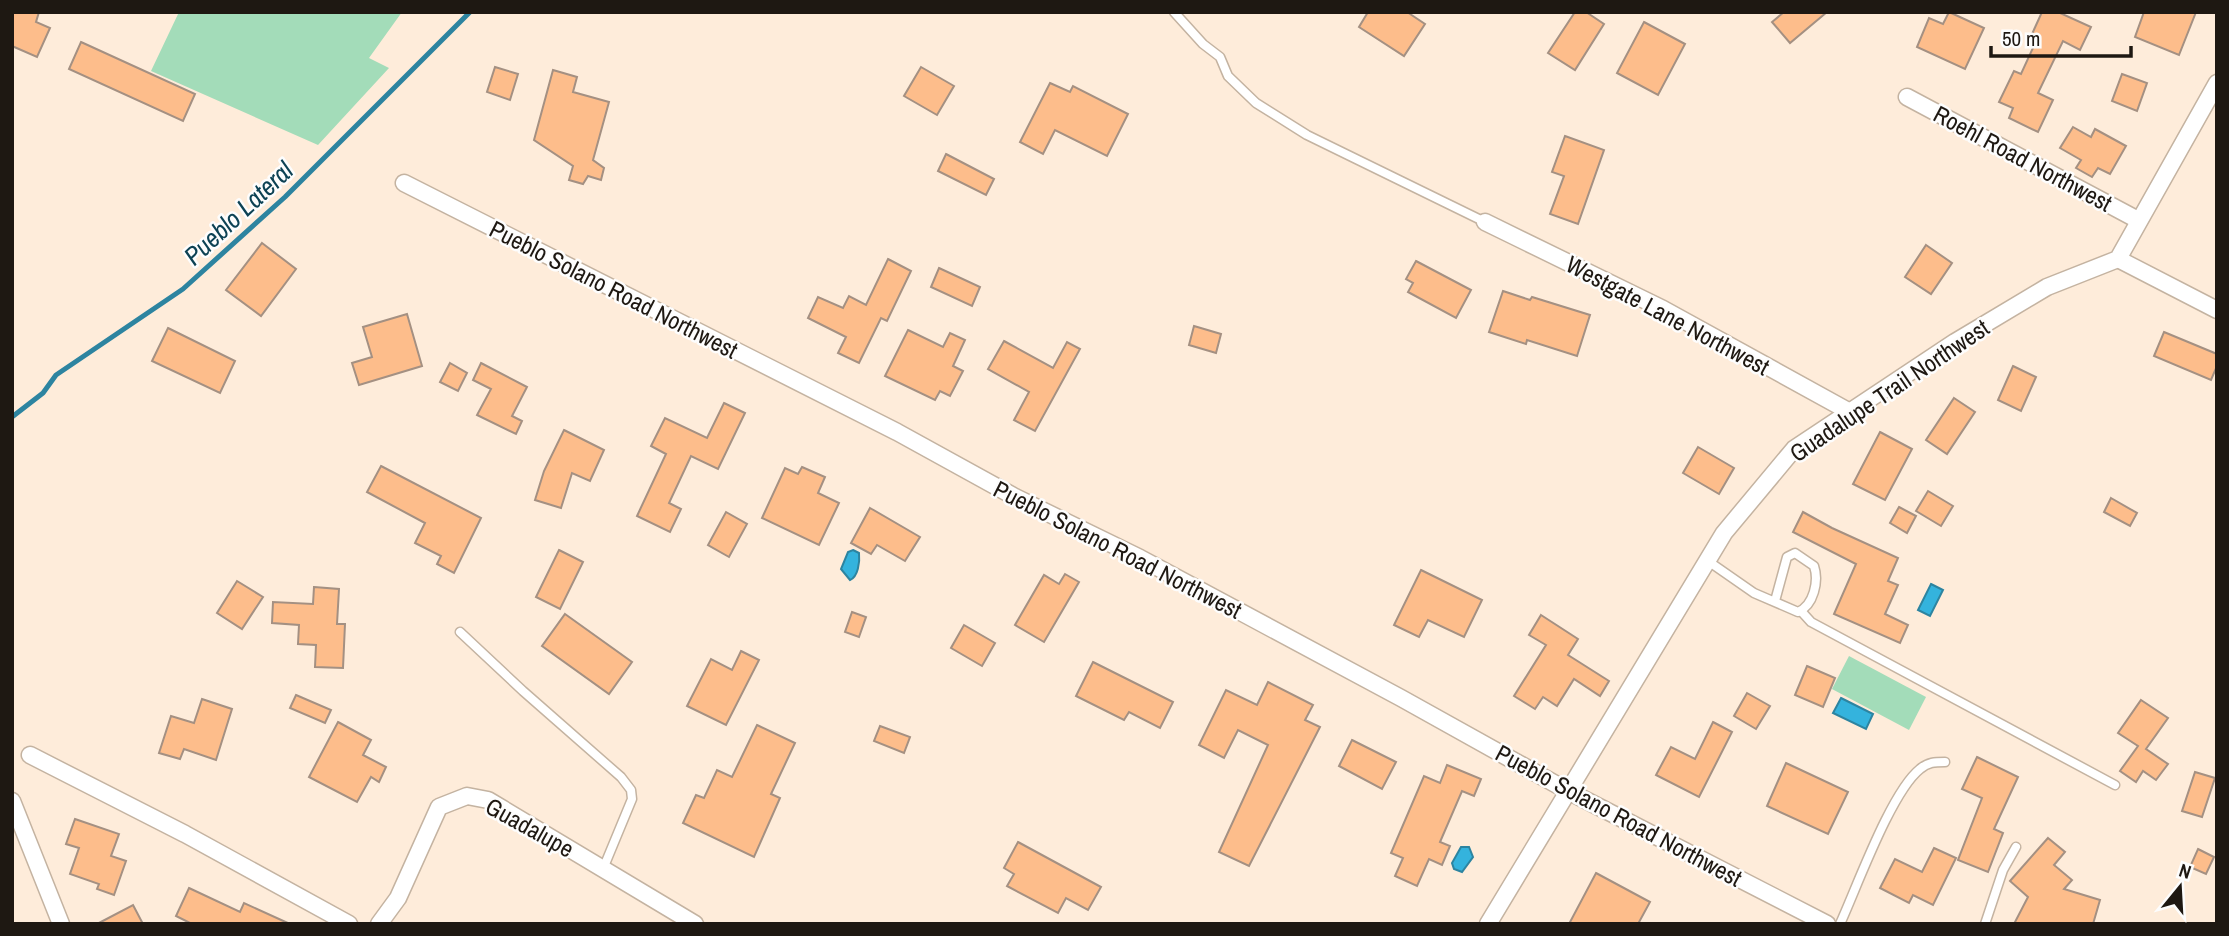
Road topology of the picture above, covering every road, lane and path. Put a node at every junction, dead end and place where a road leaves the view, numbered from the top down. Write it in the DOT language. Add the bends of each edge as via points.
graph roads {
  1 [pos="1174,12"];
  2 [pos="2217,83"];
  3 [pos="1908,97"];
  4 [pos="404,183"];
  5 [pos="2138,219"];
  6 [pos="1485,222"];
  7 [pos="2118,259"];
  8 [pos="2217,310"];
  9 [pos="1850,412"];
  10 [pos="1708,561"];
  11 [pos="1775,601"];
  12 [pos="1801,611"];
  13 [pos="460,632"];
  14 [pos="30,755"];
  15 [pos="1945,762"];
  16 [pos="2115,785"];
  17 [pos="1568,791"];
  18 [pos="12,801"];
  19 [pos="2016,847"];
  20 [pos="603,869"];
  21 [pos="61,924"];
  22 [pos="349,924"];
  23 [pos="379,924"];
  24 [pos="695,924"];
  25 [pos="1488,924"];
  26 [pos="1827,924"];
  27 [pos="1840,924"];
  28 [pos="1985,924"];
  1 -- 6 [label="lane" via="1220,57 1228,76 1256,103 1307,135"];
  2 -- 5 [label="street"];
  3 -- 5 [label="street, Roehl Road Northwest"];
  4 -- 17 [label="street, Pueblo Solano Road Northwest" via="1140,558"];
  5 -- 7 [label="street"];
  6 -- 9 [label="street, Westgate Lane Northwest" via="1663,309"];
  7 -- 8 [label="street"];
  7 -- 9 [label="street, Guadalupe Trail Northwest" via="2048,287"];
  9 -- 10 [label="street, Guadalupe Trail Northwest" via="1794,449 1724,533"];
  10 -- 11 [label="lane" via="1754,593"];
  10 -- 17 [label="street, Guadalupe Trail Northwest"];
  11 -- 12 [label="lane"];
  11 -- 12 [label="lane" via="1783,566 1795,553 1815,566 1817,574 1809,602"];
  12 -- 16 [label="lane" via="1811,622"];
  13 -- 20 [label="lane" via="631,790 632,799"];
  14 -- 22 [label="street"];
  15 -- 27 [label="lane" via="1931,761 1905,786"];
  17 -- 25 [label="street, Guadalupe Trail Northwest"];
  17 -- 26 [label="street, Pueblo Solano Road Northwest"];
  18 -- 21 [label="street"];
  19 -- 28 [label="lane"];
  20 -- 23 [label="street, Guadalupe" via="488,800 467,796 439,807 398,898"];
  20 -- 24 [label="street, Guadalupe"];
}
